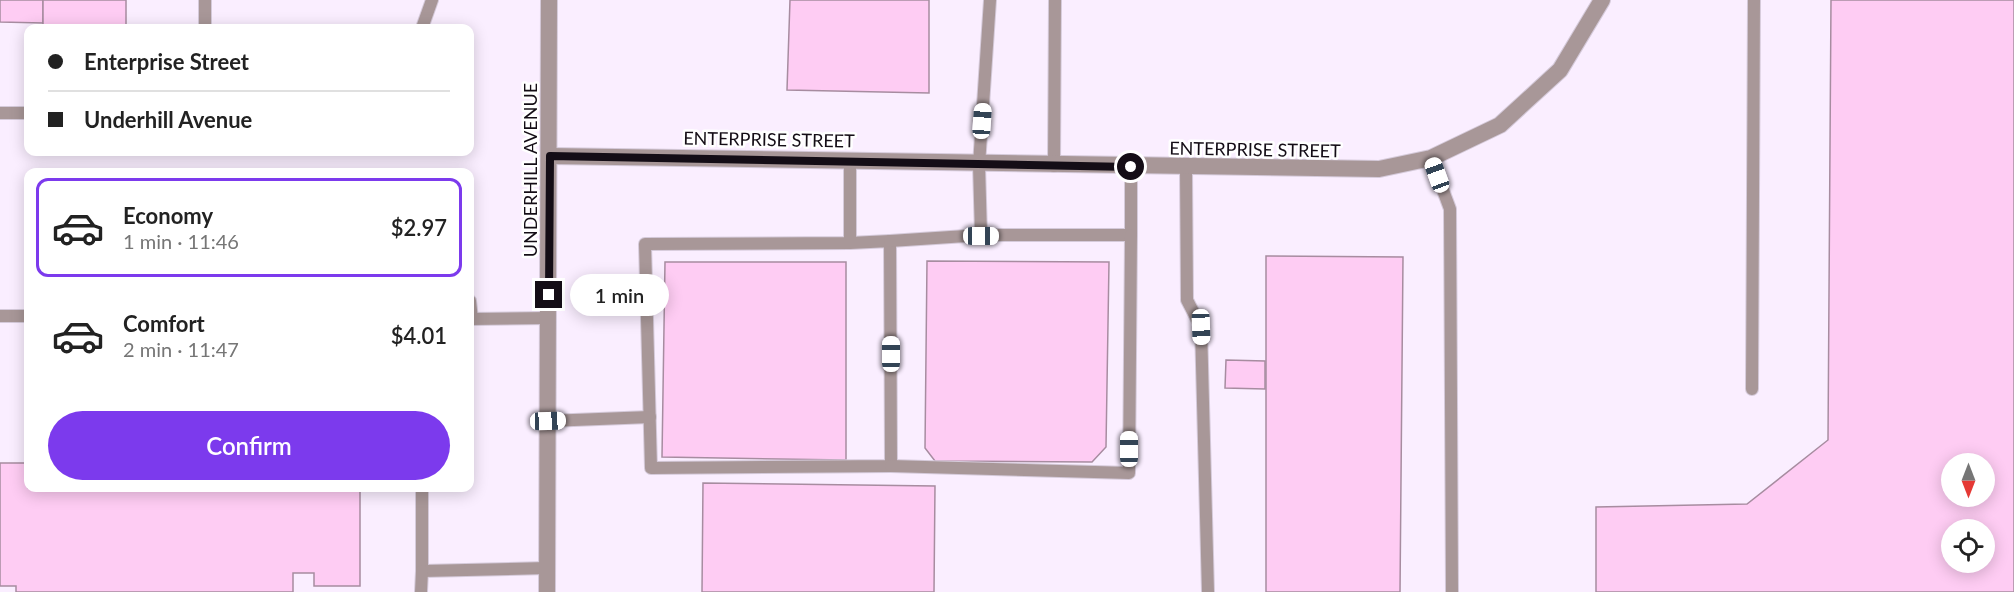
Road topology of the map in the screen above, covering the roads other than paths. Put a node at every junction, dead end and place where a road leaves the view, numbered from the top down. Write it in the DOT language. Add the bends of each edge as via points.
graph roads {
  1 [pos="205,0"];
  2 [pos="432,0"];
  3 [pos="549,0"];
  4 [pos="990,0"];
  5 [pos="1055,0"];
  6 [pos="1602,0"];
  7 [pos="1754,0"];
  8 [pos="205,24"];
  9 [pos="423,24"];
  10 [pos="0,113"];
  11 [pos="24,113"];
  12 [pos="550,156"];
  13 [pos="1431,158"];
  14 [pos="850,161"];
  15 [pos="979,165"];
  16 [pos="1054,166"];
  17 [pos="1131,167"];
  18 [pos="1186,168"];
  19 [pos="1131,235"];
  20 [pos="981,236"];
  21 [pos="890,242"];
  22 [pos="850,243"];
  23 [pos="0,316"];
  24 [pos="24,316"];
  25 [pos="549,318"];
  26 [pos="474,319"];
  27 [pos="1752,389"];
  28 [pos="650,417"];
  29 [pos="548,421"];
  30 [pos="891,466"];
  31 [pos="422,492"];
  32 [pos="548,568"];
  33 [pos="422,572"];
  34 [pos="421,592"];
  35 [pos="547,592"];
  36 [pos="1208,592"];
  37 [pos="1452,592"];
  1 -- 8 [label="lane"];
  2 -- 9 [label="lane"];
  3 -- 12 [label="street, UNDERHILL AVENUE"];
  4 -- 15 [label="lane"];
  5 -- 16 [label="lane"];
  6 -- 13 [label="street, ENTERPRISE STREET" via="1560,70 1500,125"];
  7 -- 27 [label="lane"];
  10 -- 11 [label="lane"];
  12 -- 14 [label="street, ENTERPRISE STREET"];
  12 -- 25 [label="street, UNDERHILL AVENUE"];
  13 -- 18 [label="street, ENTERPRISE STREET" via="1379,170"];
  13 -- 37 [label="lane" via="1450,209"];
  14 -- 15 [label="street, ENTERPRISE STREET"];
  14 -- 22 [label="lane"];
  15 -- 16 [label="street, ENTERPRISE STREET"];
  15 -- 20 [label="lane"];
  16 -- 17 [label="street, ENTERPRISE STREET"];
  17 -- 18 [label="street, ENTERPRISE STREET"];
  17 -- 19 [label="lane"];
  18 -- 36 [label="lane" via="1187,300 1201,327"];
  19 -- 20 [label="lane"];
  19 -- 30 [label="lane" via="1129,473"];
  20 -- 21 [label="lane"];
  21 -- 22 [label="lane"];
  21 -- 30 [label="lane"];
  22 -- 28 [label="lane" via="645,244"];
  23 -- 24 [label="lane"];
  25 -- 26 [label="lane"];
  25 -- 29 [label="street, UNDERHILL AVENUE"];
  28 -- 29 [label="lane"];
  28 -- 30 [label="lane" via="651,468"];
  29 -- 32 [label="street, UNDERHILL AVENUE"];
  31 -- 33 [label="lane"];
  32 -- 33 [label="lane"];
  32 -- 35 [label="street, UNDERHILL AVENUE"];
  33 -- 34 [label="lane"];
}
